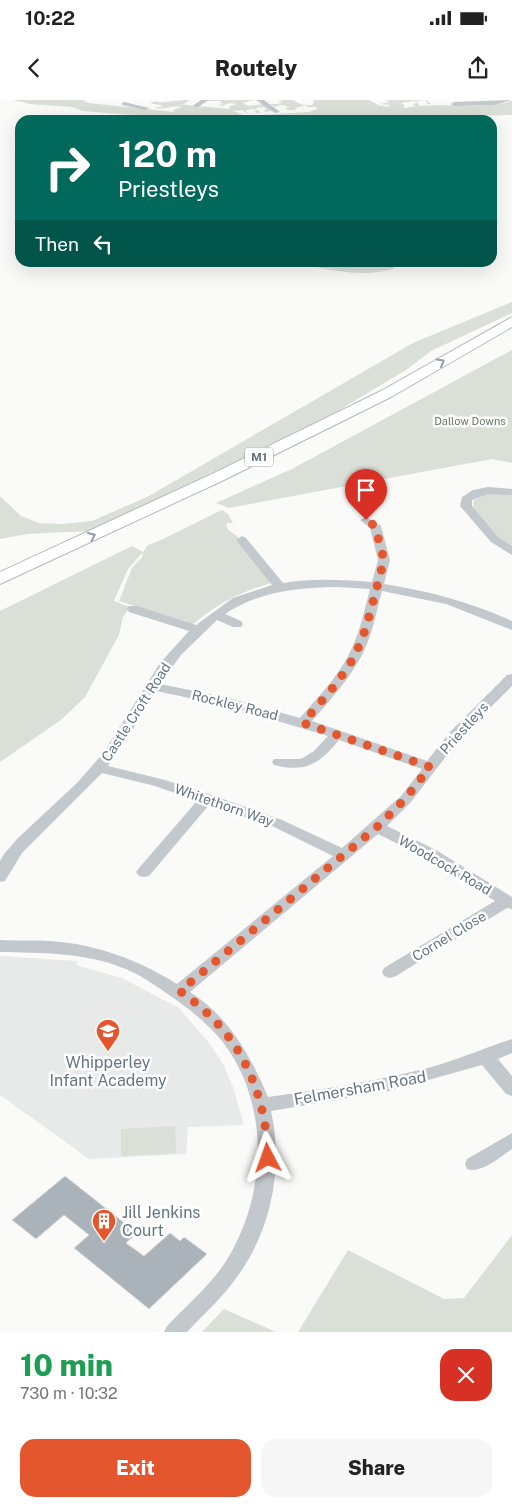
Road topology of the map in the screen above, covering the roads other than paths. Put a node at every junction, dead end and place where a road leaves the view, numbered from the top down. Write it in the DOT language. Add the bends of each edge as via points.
graph roads {
  1 [pos="152,100"];
  2 [pos="259,100"];
  3 [pos="510,100"];
  4 [pos="465,102"];
  5 [pos="124,104"];
  6 [pos="454,104"];
  7 [pos="288,111"];
  8 [pos="269,112"];
  9 [pos="277,112"];
  10 [pos="512,321"];
  11 [pos="512,336"];
  12 [pos="512,492"];
  13 [pos="366,520"];
  14 [pos="242,540"];
  15 [pos="512,552"];
  16 [pos="0,579"];
  17 [pos="377,586"];
  18 [pos="280,587"];
  19 [pos="0,591"];
  20 [pos="133,609"];
  21 [pos="216,615"];
  22 [pos="509,621"];
  23 [pos="238,624"];
  24 [pos="198,630"];
  25 [pos="510,682"];
  26 [pos="152,686"];
  27 [pos="303,723"];
  28 [pos="337,734"];
  29 [pos="279,762"];
  30 [pos="430,767"];
  31 [pos="99,768"];
  32 [pos="207,798"];
  33 [pos="377,827"];
  34 [pos="7,851"];
  35 [pos="344,855"];
  36 [pos="144,872"];
  37 [pos="0,877"];
  38 [pos="510,903"];
  39 [pos="0,946"];
  40 [pos="390,972"];
  41 [pos="180,991"];
  42 [pos="512,1046"];
  43 [pos="486,1057"];
  44 [pos="512,1089"];
  45 [pos="263,1105"];
  46 [pos="512,1140"];
  47 [pos="474,1164"];
  48 [pos="174,1332"];
  1 -- 5 [label="street" via="143,107"];
  2 -- 9 [label="street"];
  3 -- 4 [label="street"];
  4 -- 6 [label="street"];
  7 -- 9 [label="street"];
  8 -- 9 [label="street"];
  16 -- 10 [label="highway, M1, one-way" via="386,394"];
  11 -- 19 [label="highway, M1" via="327,436 152,522"];
  12 -- 15 [label="street" via="498,489 478,492 466,499 466,506 495,540"];
  13 -- 17 [label="street" via="375,526 384,560"];
  14 -- 18 [label="street"];
  17 -- 18 [label="street, Castle Croft Road" via="324,583"];
  17 -- 22 [label="street, Castle Croft Road" via="427,596"];
  17 -- 27 [label="street" via="355,656"];
  18 -- 21 [label="street, Castle Croft Road" via="238,601"];
  20 -- 24 [label="street"];
  21 -- 23 [label="street"];
  21 -- 24 [label="street, Castle Croft Road"];
  24 -- 26 [label="street, Castle Croft Road" via="176,652"];
  25 -- 30 [label="street, Priestleys" via="455,735"];
  26 -- 27 [label="street, Rockley Road" via="229,702"];
  26 -- 31 [label="street, Castle Croft Road"];
  27 -- 28 [label="street, Rockley Road"];
  28 -- 29 [label="street" via="311,762 289,765"];
  28 -- 30 [label="street, Rockley Road"];
  30 -- 33 [label="street, Priestleys" via="406,798"];
  31 -- 32 [label="street, Whitethorn Way"];
  31 -- 34 [label="street, Castle Croft Road" via="55,812"];
  32 -- 35 [label="street, Whitethorn Way" via="277,823"];
  32 -- 36 [label="street"];
  33 -- 35 [label="street, Priestleys"];
  33 -- 38 [label="street, Woodcock Road" via="431,854"];
  34 -- 37 [label="street, Castle Croft Road"];
  35 -- 41 [label="street, Priestleys"];
  38 -- 40 [label="street, Cornel Close"];
  39 -- 41 [label="street" via="56,947 127,963"];
  41 -- 45 [label="street" via="215,1020 244,1059"];
  42 -- 43 [label="street, Felmersham Road"];
  43 -- 44 [label="street"];
  43 -- 45 [label="street, Felmersham Road" via="432,1075 369,1089"];
  45 -- 48 [label="street" via="268,1141 267,1176 250,1236 220,1285"];
  46 -- 47 [label="street"];
}
